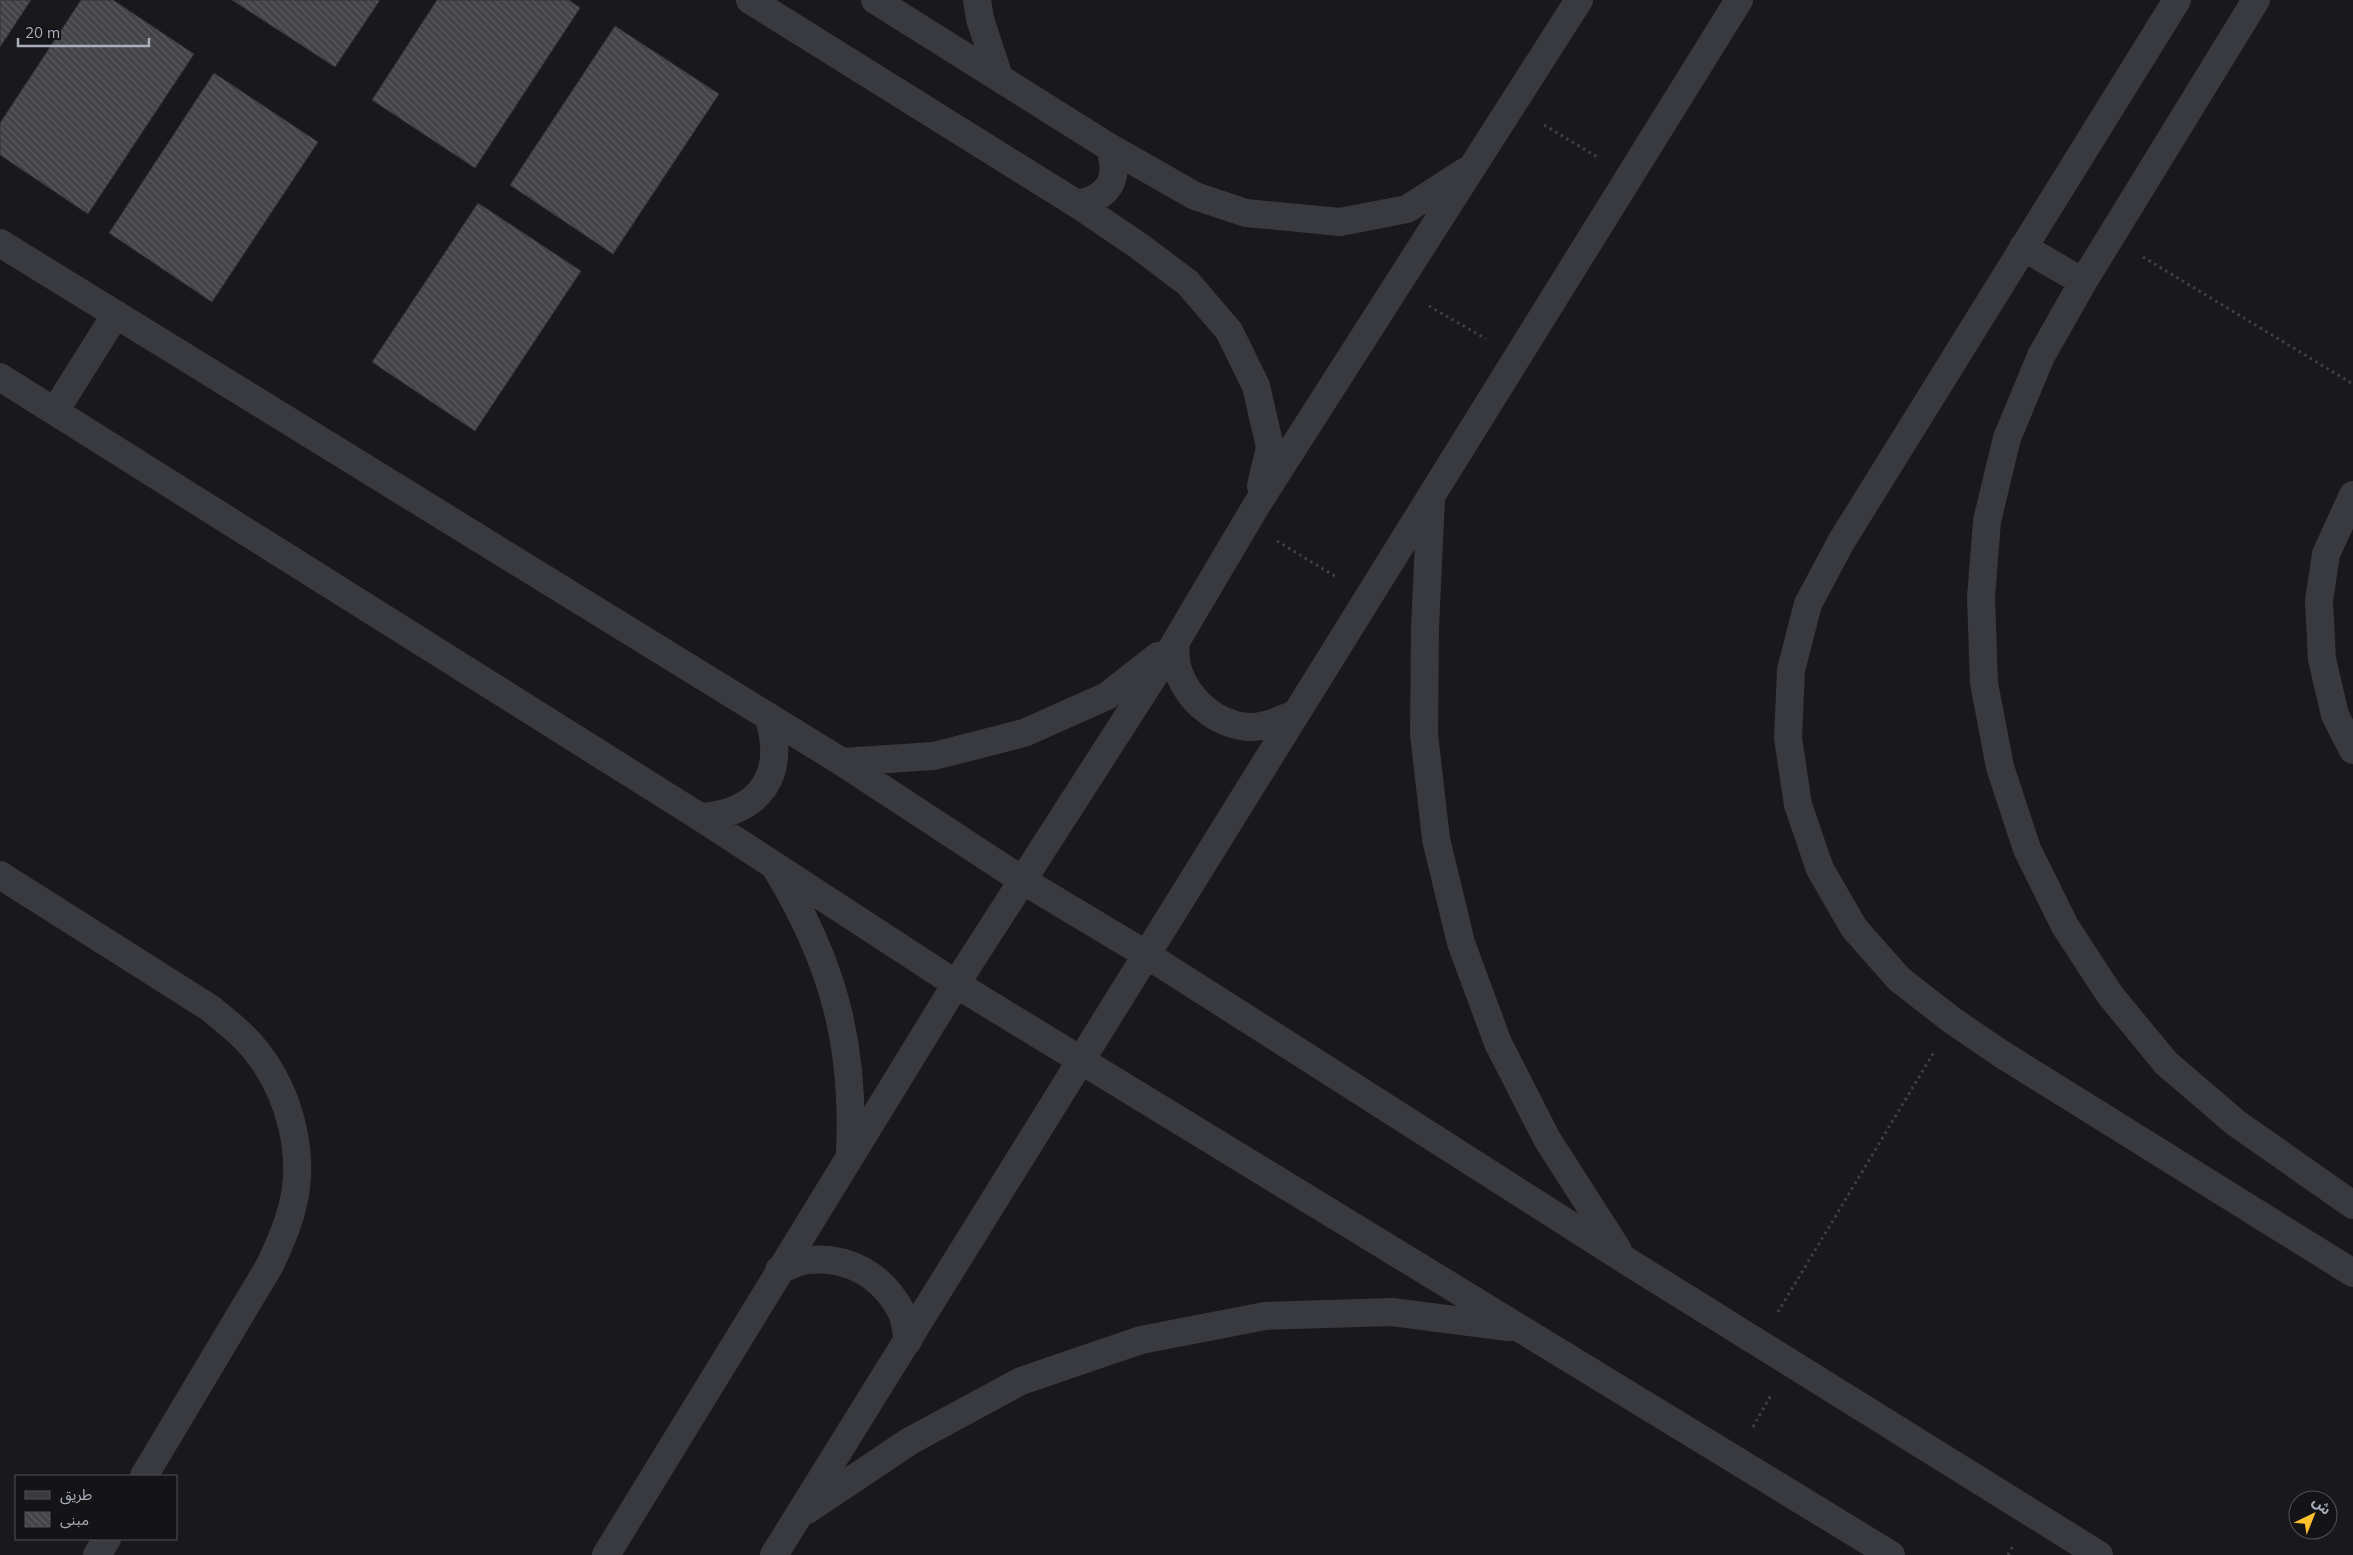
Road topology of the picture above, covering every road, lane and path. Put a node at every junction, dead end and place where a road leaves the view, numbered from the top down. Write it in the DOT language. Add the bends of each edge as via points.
graph roads {
  1 [pos="750,0"];
  2 [pos="875,0"];
  3 [pos="977,0"];
  4 [pos="1579,0"];
  5 [pos="1739,0"];
  6 [pos="2177,0"];
  7 [pos="2256,0"];
  8 [pos="999,77"];
  9 [pos="1511,106"];
  10 [pos="1109,147"];
  11 [pos="1471,168"];
  12 [pos="1630,176"];
  13 [pos="1077,204"];
  14 [pos="2110,237"];
  15 [pos="0,243"];
  16 [pos="2023,247"];
  17 [pos="2083,282"];
  18 [pos="1396,287"];
  19 [pos="116,314"];
  20 [pos="1518,357"];
  21 [pos="0,377"];
  22 [pos="2353,384"];
  23 [pos="55,411"];
  24 [pos="2353,495"];
  25 [pos="1431,496"];
  26 [pos="1251,515"];
  27 [pos="1369,597"];
  28 [pos="1175,643"];
  29 [pos="1295,714"];
  30 [pos="768,716"];
  31 [pos="2353,750"];
  32 [pos="842,762"];
  33 [pos="700,817"];
  34 [pos="773,864"];
  35 [pos="0,874"];
  36 [pos="1022,880"];
  37 [pos="1147,955"];
  38 [pos="956,984"];
  39 [pos="1953,1021"];
  40 [pos="1082,1060"];
  41 [pos="850,1155"];
  42 [pos="2353,1205"];
  43 [pos="1622,1258"];
  44 [pos="779,1270"];
  45 [pos="2353,1273"];
  46 [pos="1518,1328"];
  47 [pos="908,1341"];
  48 [pos="1760,1343"];
  49 [pos="1790,1362"];
  50 [pos="1734,1459"];
  51 [pos="145,1475"];
  52 [pos="799,1515"];
  53 [pos="105,1540"];
  54 [pos="97,1555"];
  55 [pos="606,1555"];
  56 [pos="774,1555"];
  57 [pos="1891,1555"];
  58 [pos="2099,1555"];
  1 -- 13 [label="street"];
  2 -- 8 [label="street"];
  3 -- 8 [label="street"];
  4 -- 9 [label="street"];
  5 -- 12 [label="street"];
  6 -- 16 [label="street"];
  7 -- 14 [label="street"];
  8 -- 10 [label="street"];
  9 -- 11 [label="street"];
  9 -- 12 [label="path"];
  10 -- 11 [label="street" via="1195,196 1246,213 1340,222 1406,209"];
  10 -- 13 [label="street" via="1114,166 1110,185 1090,202"];
  11 -- 18 [label="street"];
  12 -- 20 [label="street"];
  13 -- 26 [label="street" via="1188,283 1228,331 1256,386 1270,447"];
  14 -- 17 [label="street"];
  14 -- 22 [label="path"];
  15 -- 19 [label="street"];
  16 -- 17 [label="street"];
  16 -- 39 [label="street" via="1841,542 1808,604 1791,670 1788,738 1798,805 1820,869 1854,928 1899,979"];
  17 -- 42 [label="street" via="2041,356 2007,438 1987,521 1981,597 1984,683 2000,767 2027,849 2065,926 2110,996 2166,1064 2236,1123"];
  18 -- 20 [label="path"];
  18 -- 26 [label="street"];
  19 -- 23 [label="street"];
  19 -- 30 [label="street"];
  20 -- 25 [label="street"];
  21 -- 23 [label="street"];
  23 -- 33 [label="street"];
  24 -- 31 [label="street" via="2326,554 2319,601 2322,659 2335,715"];
  25 -- 27 [label="street"];
  25 -- 43 [label="street" via="1424,734 1436,840 1461,943 1498,1044 1547,1139"];
  26 -- 27 [label="path"];
  26 -- 28 [label="street"];
  27 -- 29 [label="street"];
  28 -- 29 [label="street" via="1177,668 1186,690 1203,709 1224,721 1248,727 1273,724"];
  28 -- 32 [label="street" via="1108,696 1024,733 934,756"];
  28 -- 36 [label="street"];
  29 -- 37 [label="street"];
  30 -- 32 [label="street"];
  30 -- 33 [label="street" via="774,736 775,758 758,795 741,808 721,816"];
  32 -- 36 [label="street"];
  33 -- 34 [label="street"];
  34 -- 38 [label="street"];
  34 -- 41 [label="street" via="816,941 831,982 849,1068 852,1111"];
  35 -- 51 [label="street" via="210,1008 236,1028 258,1052 276,1080 288,1111 295,1142 297,1174 293,1206 284,1236 270,1265"];
  36 -- 37 [label="street"];
  36 -- 38 [label="street"];
  37 -- 40 [label="street"];
  37 -- 43 [label="street"];
  38 -- 40 [label="street"];
  38 -- 41 [label="street"];
  39 -- 45 [label="street"];
  39 -- 48 [label="path"];
  40 -- 46 [label="street"];
  40 -- 47 [label="street"];
  41 -- 44 [label="street"];
  43 -- 48 [label="street"];
  44 -- 47 [label="street" via="806,1260 835,1259 863,1269 886,1288 902,1312"];
  44 -- 55 [label="street"];
  46 -- 50 [label="street"];
  46 -- 52 [label="street" via="1392,1312 1265,1316 1141,1340 1022,1381 910,1442"];
  47 -- 52 [label="street"];
  48 -- 49 [label="street"];
  49 -- 50 [label="path"];
  49 -- 58 [label="street"];
  50 -- 57 [label="street"];
  52 -- 56 [label="street"];
  53 -- 54 [label="street"];
}
